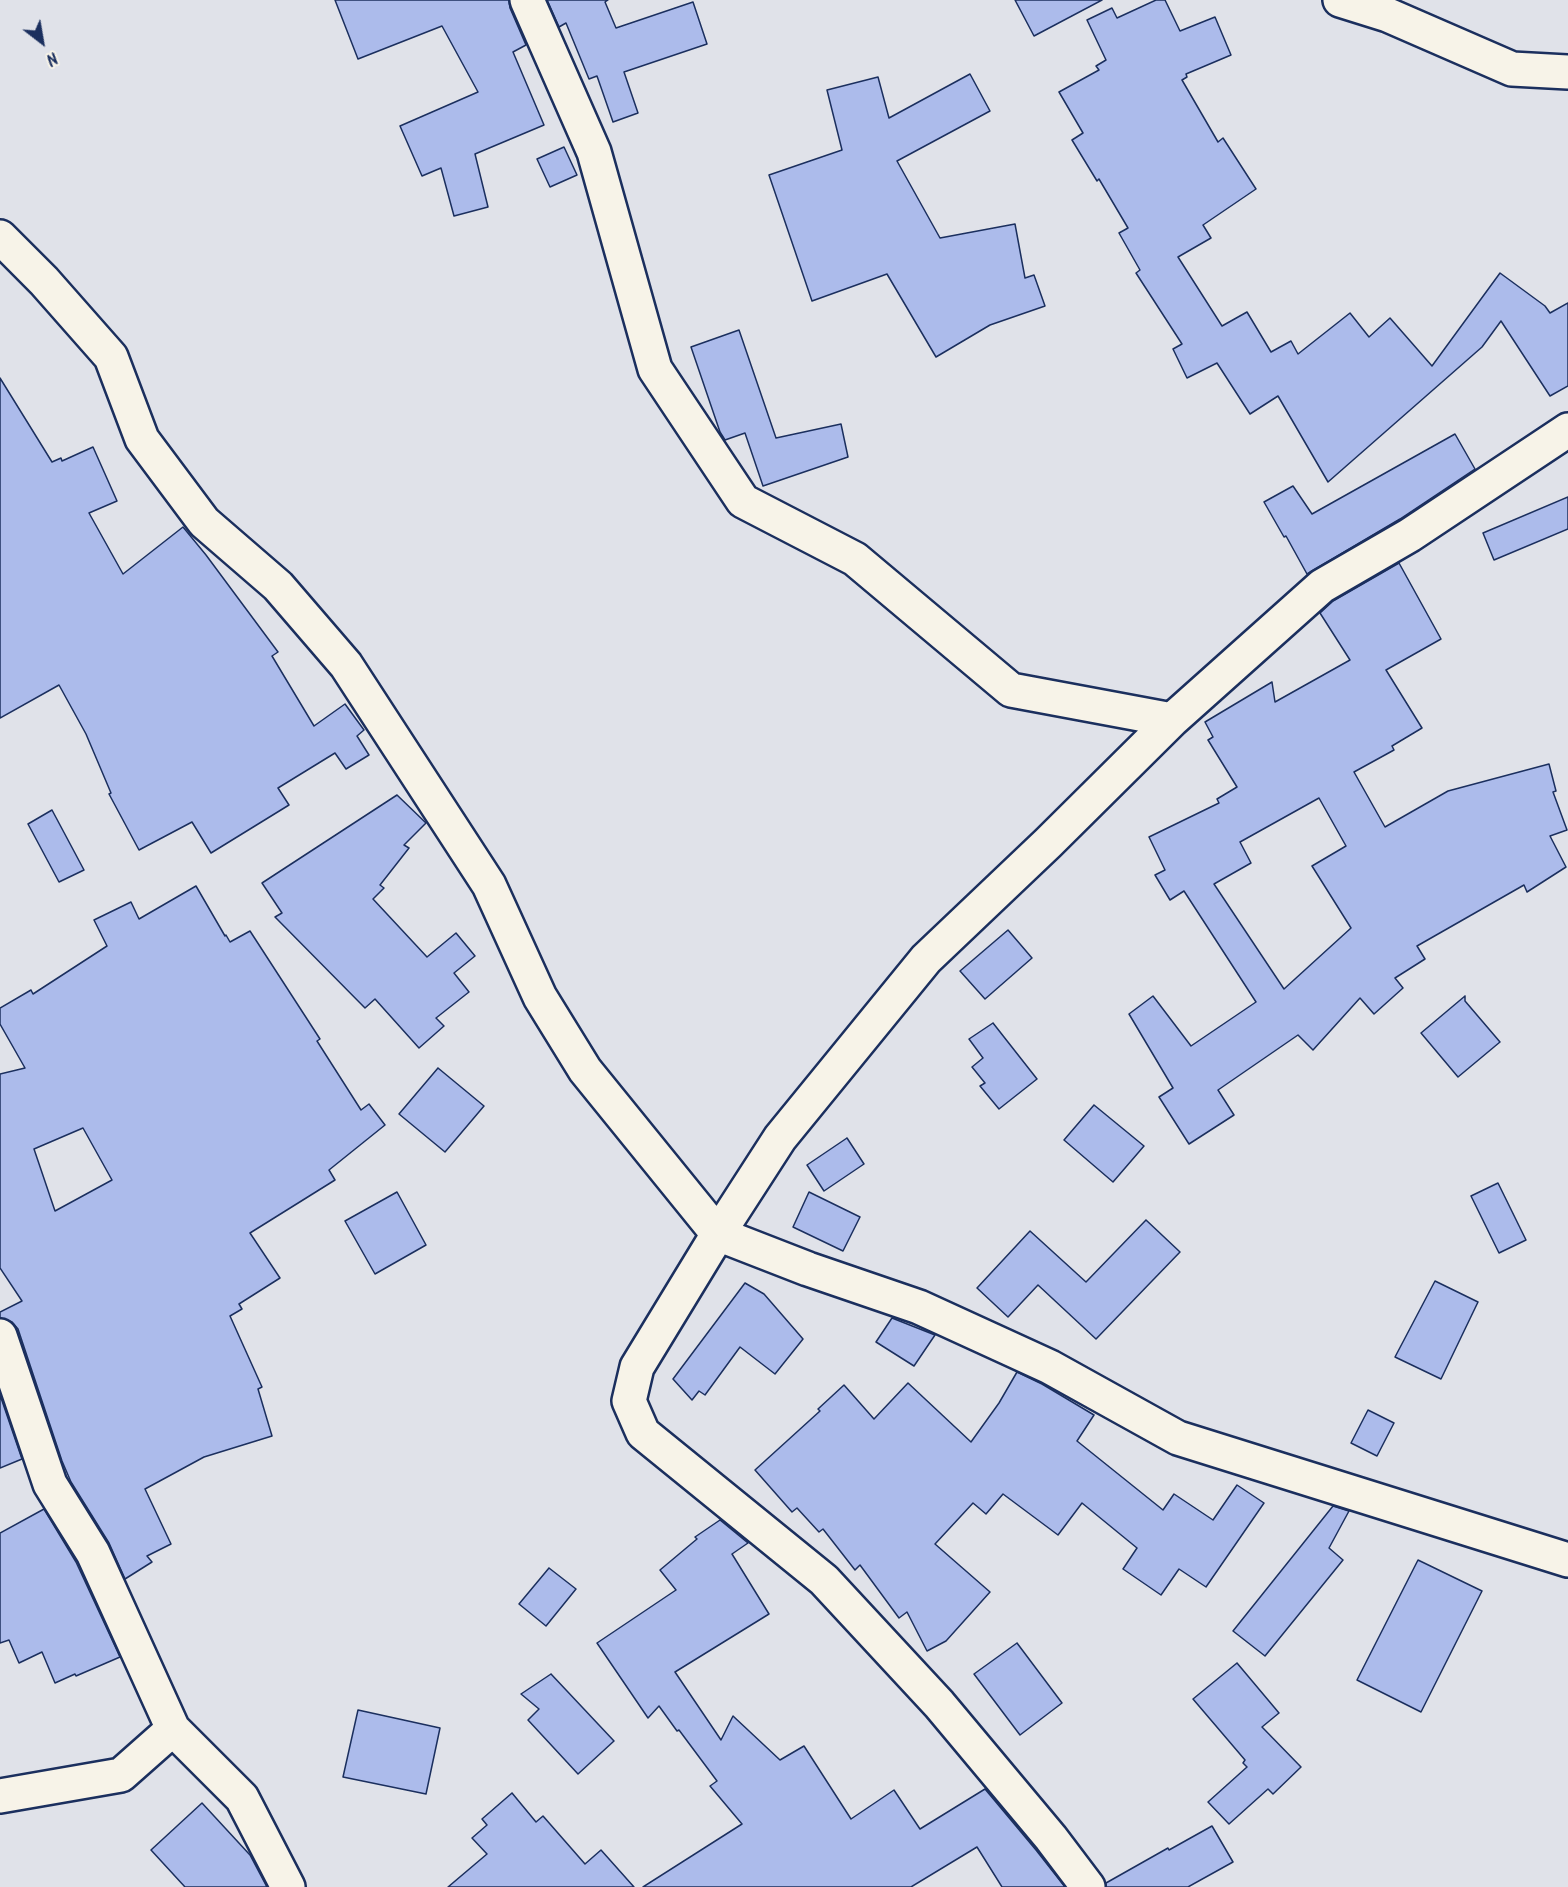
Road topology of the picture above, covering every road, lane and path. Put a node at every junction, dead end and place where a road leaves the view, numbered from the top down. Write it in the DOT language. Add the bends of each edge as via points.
graph roads {
  1 [pos="527,0"];
  2 [pos="1340,0"];
  3 [pos="1568,72"];
  4 [pos="0,237"];
  5 [pos="1568,430"];
  6 [pos="1172,720"];
  7 [pos="718,1234"];
  8 [pos="0,1336"];
  9 [pos="1568,1560"];
  10 [pos="173,1729"];
  11 [pos="0,1796"];
  12 [pos="288,1887"];
  13 [pos="1088,1887"];
  1 -- 6 [label="street" via="594,152 656,369 743,501 855,559 1011,690"];
  2 -- 3 [label="street" via="1388,15 1512,69"];
  4 -- 7 [label="street" via="111,357 142,439 204,522 278,586 346,665 489,885 540,997 585,1070"];
  5 -- 6 [label="street" via="1410,535 1322,586"];
  6 -- 7 [label="street" via="926,959 780,1138"];
  7 -- 9 [label="street" via="919,1307 1050,1367 1178,1438"];
  7 -- 13 [label="street" via="637,1367 629,1401 643,1433 824,1580 954,1722"];
  8 -- 10 [label="street" via="50,1484 93,1553"];
  10 -- 11 [label="street" via="121,1775"];
  10 -- 12 [label="street" via="242,1798"];
}
